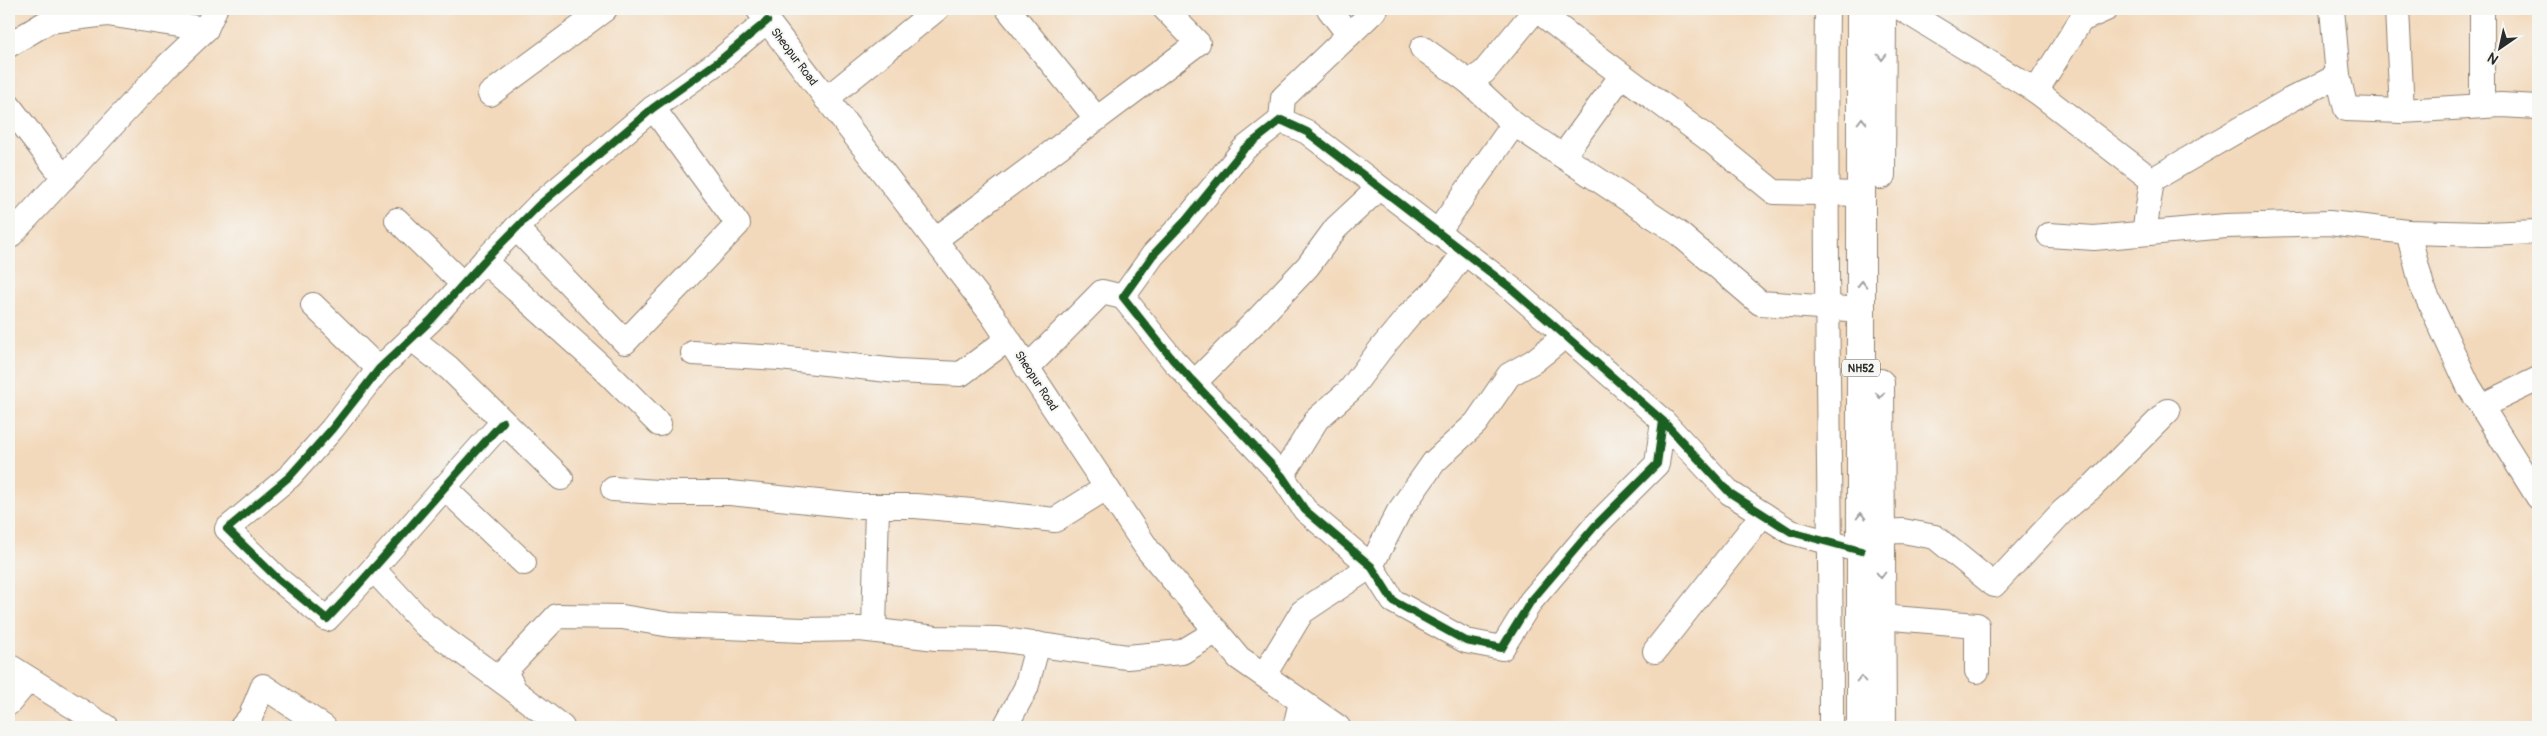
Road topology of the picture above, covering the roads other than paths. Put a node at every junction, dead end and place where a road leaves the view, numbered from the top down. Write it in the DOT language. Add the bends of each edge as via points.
graph roads {
  1 [pos="605,9"];
  2 [pos="1008,9"];
  3 [pos="1165,9"];
  4 [pos="1329,9"];
  5 [pos="1376,9"];
  6 [pos="1536,9"];
  7 [pos="1827,9"];
  8 [pos="1862,9"];
  9 [pos="1882,9"];
  10 [pos="1902,9"];
  11 [pos="2106,9"];
  12 [pos="2332,9"];
  13 [pos="2397,9"];
  14 [pos="2482,9"];
  15 [pos="107,11"];
  16 [pos="930,11"];
  17 [pos="763,15"];
  18 [pos="35,19"];
  19 [pos="210,19"];
  20 [pos="1349,34"];
  21 [pos="9,45"];
  22 [pos="1422,48"];
  23 [pos="1622,75"];
  24 [pos="2338,76"];
  25 [pos="1469,82"];
  26 [pos="2036,91"];
  27 [pos="490,94"];
  28 [pos="826,99"];
  29 [pos="9,106"];
  30 [pos="2482,106"];
  31 [pos="2538,107"];
  32 [pos="653,108"];
  33 [pos="2402,111"];
  34 [pos="1097,119"];
  35 [pos="1281,120"];
  36 [pos="1514,124"];
  37 [pos="1563,156"];
  38 [pos="64,178"];
  39 [pos="2152,180"];
  40 [pos="1379,188"];
  41 [pos="1825,193"];
  42 [pos="1863,194"];
  43 [pos="397,220"];
  44 [pos="516,228"];
  45 [pos="2408,232"];
  46 [pos="2538,232"];
  47 [pos="1437,233"];
  48 [pos="2144,233"];
  49 [pos="2048,235"];
  50 [pos="9,237"];
  51 [pos="936,239"];
  52 [pos="1464,253"];
  53 [pos="484,261"];
  54 [pos="463,284"];
  55 [pos="1124,297"];
  56 [pos="313,305"];
  57 [pos="1827,308"];
  58 [pos="1862,310"];
  59 [pos="1564,336"];
  60 [pos="412,338"];
  61 [pos="1008,340"];
  62 [pos="693,353"];
  63 [pos="1027,368"];
  64 [pos="379,369"];
  65 [pos="2538,379"];
  66 [pos="1194,383"];
  67 [pos="2482,406"];
  68 [pos="2168,411"];
  69 [pos="1663,421"];
  70 [pos="502,422"];
  71 [pos="659,424"];
  72 [pos="1282,476"];
  73 [pos="561,478"];
  74 [pos="444,487"];
  75 [pos="1106,488"];
  76 [pos="613,489"];
  77 [pos="2538,497"];
  78 [pos="877,506"];
  79 [pos="1763,514"];
  80 [pos="1881,532"];
  81 [pos="1831,543"];
  82 [pos="1861,551"];
  83 [pos="524,563"];
  84 [pos="1371,566"];
  85 [pos="374,570"];
  86 [pos="1881,617"];
  87 [pos="874,630"];
  88 [pos="1217,632"];
  89 [pos="1038,644"];
  90 [pos="1655,651"];
  91 [pos="9,666"];
  92 [pos="1976,671"];
  93 [pos="1264,676"];
  94 [pos="29,679"];
  95 [pos="516,690"];
  96 [pos="1301,702"];
  97 [pos="9,703"];
  98 [pos="106,727"];
  99 [pos="242,727"];
  100 [pos="324,727"];
  101 [pos="562,727"];
  102 [pos="1005,727"];
  103 [pos="1295,727"];
  104 [pos="1338,727"];
  105 [pos="1831,727"];
  106 [pos="1861,727"];
  107 [pos="1882,727"];
  1 -- 27 [label="street"];
  2 -- 34 [label="street"];
  3 -- 34 [label="street" via="1198,43"];
  4 -- 20 [label="street"];
  5 -- 20 [label="street"];
  6 -- 23 [label="street"];
  6 -- 25 [label="street" via="1484,72"];
  7 -- 41 [label="street"];
  42 -- 8 [label="highway, NH52, one-way"];
  9 -- 80 [label="highway, NH52, one-way"];
  10 -- 26 [label="street"];
  11 -- 26 [label="street" via="2081,20"];
  12 -- 24 [label="street"];
  13 -- 33 [label="street"];
  14 -- 30 [label="street"];
  15 -- 18 [label="street" via="49,22"];
  15 -- 19 [label="street"];
  16 -- 28 [label="street"];
  17 -- 28 [label="street, Sheopur Road"];
  17 -- 32 [label="street" via="719,61"];
  18 -- 21 [label="street"];
  19 -- 38 [label="street"];
  20 -- 35 [label="street" via="1283,98"];
  22 -- 25 [label="street"];
  23 -- 37 [label="street"];
  23 -- 41 [label="street" via="1774,192"];
  24 -- 33 [label="street" via="2346,109"];
  24 -- 39 [label="street"];
  25 -- 36 [label="street"];
  26 -- 39 [label="street"];
  28 -- 51 [label="street, Sheopur Road"];
  29 -- 38 [label="street"];
  30 -- 31 [label="street"];
  30 -- 33 [label="street"];
  32 -- 44 [label="street"];
  32 -- 44 [label="street" via="738,224 625,342"];
  34 -- 51 [label="street"];
  35 -- 40 [label="street" via="1307,132"];
  35 -- 55 [label="street" via="1244,149 1153,255"];
  36 -- 37 [label="street"];
  36 -- 47 [label="street"];
  37 -- 57 [label="street" via="1677,232 1760,303"];
  38 -- 50 [label="street"];
  39 -- 48 [label="street"];
  40 -- 47 [label="street"];
  40 -- 66 [label="street" via="1336,228 1308,266"];
  41 -- 42 [label="street"];
  41 -- 57 [label="street"];
  58 -- 42 [label="highway, NH52, one-way"];
  43 -- 54 [label="street"];
  44 -- 53 [label="street"];
  45 -- 46 [label="street"];
  45 -- 48 [label="street" via="2329,223 2226,226"];
  45 -- 67 [label="street" via="2422,286 2468,385"];
  47 -- 52 [label="street"];
  48 -- 49 [label="street" via="2094,238"];
  51 -- 61 [label="street, Sheopur Road"];
  52 -- 59 [label="street" via="1512,289"];
  52 -- 72 [label="street" via="1438,288 1409,315 1350,390 1317,419"];
  53 -- 54 [label="street"];
  53 -- 71 [label="street" via="602,366"];
  54 -- 60 [label="street"];
  55 -- 63 [label="street" via="1102,292"];
  55 -- 66 [label="street"];
  56 -- 64 [label="street"];
  57 -- 58 [label="street"];
  57 -- 81 [label="street"];
  82 -- 58 [label="highway, NH52, one-way"];
  59 -- 69 [label="street"];
  59 -- 84 [label="street" via="1534,361 1509,375 1476,422 1434,462 1398,513"];
  60 -- 64 [label="street"];
  60 -- 70 [label="street" via="449,368"];
  61 -- 62 [label="street" via="961,374"];
  61 -- 63 [label="street, Sheopur Road"];
  63 -- 75 [label="street, Sheopur Road"];
  64 -- 85 [label="street" via="290,476 227,529 278,579 327,618"];
  65 -- 67 [label="street"];
  66 -- 72 [label="street"];
  67 -- 77 [label="street"];
  68 -- 80 [label="street" via="2092,487 2063,511 1994,585 1934,537 1903,531"];
  69 -- 79 [label="street" via="1730,493"];
  69 -- 84 [label="street" via="1657,464 1595,526 1537,593 1502,648 1466,641 1393,601"];
  70 -- 73 [label="street"];
  70 -- 74 [label="street"];
  72 -- 84 [label="street" via="1304,510"];
  74 -- 83 [label="street"];
  74 -- 85 [label="street"];
  75 -- 78 [label="street" via="1055,520 915,506"];
  75 -- 88 [label="street, Sheopur Road" via="1148,550"];
  76 -- 78 [label="street" via="730,493"];
  78 -- 87 [label="street"];
  79 -- 81 [label="street" via="1791,532"];
  79 -- 90 [label="street"];
  80 -- 86 [label="highway, NH52, one-way"];
  81 -- 82 [label="street"];
  81 -- 105 [label="street"];
  106 -- 82 [label="highway, NH52, one-way"];
  84 -- 93 [label="street" via="1302,612"];
  85 -- 95 [label="street" via="425,625"];
  86 -- 92 [label="street" via="1977,625"];
  86 -- 107 [label="highway, NH52"];
  87 -- 89 [label="street" via="936,638 997,639"];
  87 -- 95 [label="street" via="671,625 622,617 557,616 504,671"];
  88 -- 89 [label="street" via="1182,652 1127,657"];
  88 -- 93 [label="street, Sheopur Road" via="1239,658"];
  89 -- 102 [label="street" via="1026,688"];
  91 -- 94 [label="street"];
  93 -- 96 [label="street, Sheopur Road"];
  94 -- 97 [label="street"];
  94 -- 98 [label="street"];
  95 -- 101 [label="street"];
  96 -- 103 [label="street"];
  96 -- 104 [label="street, Sheopur Road"];
  99 -- 100 [label="street" via="250,718 263,686"];
}
